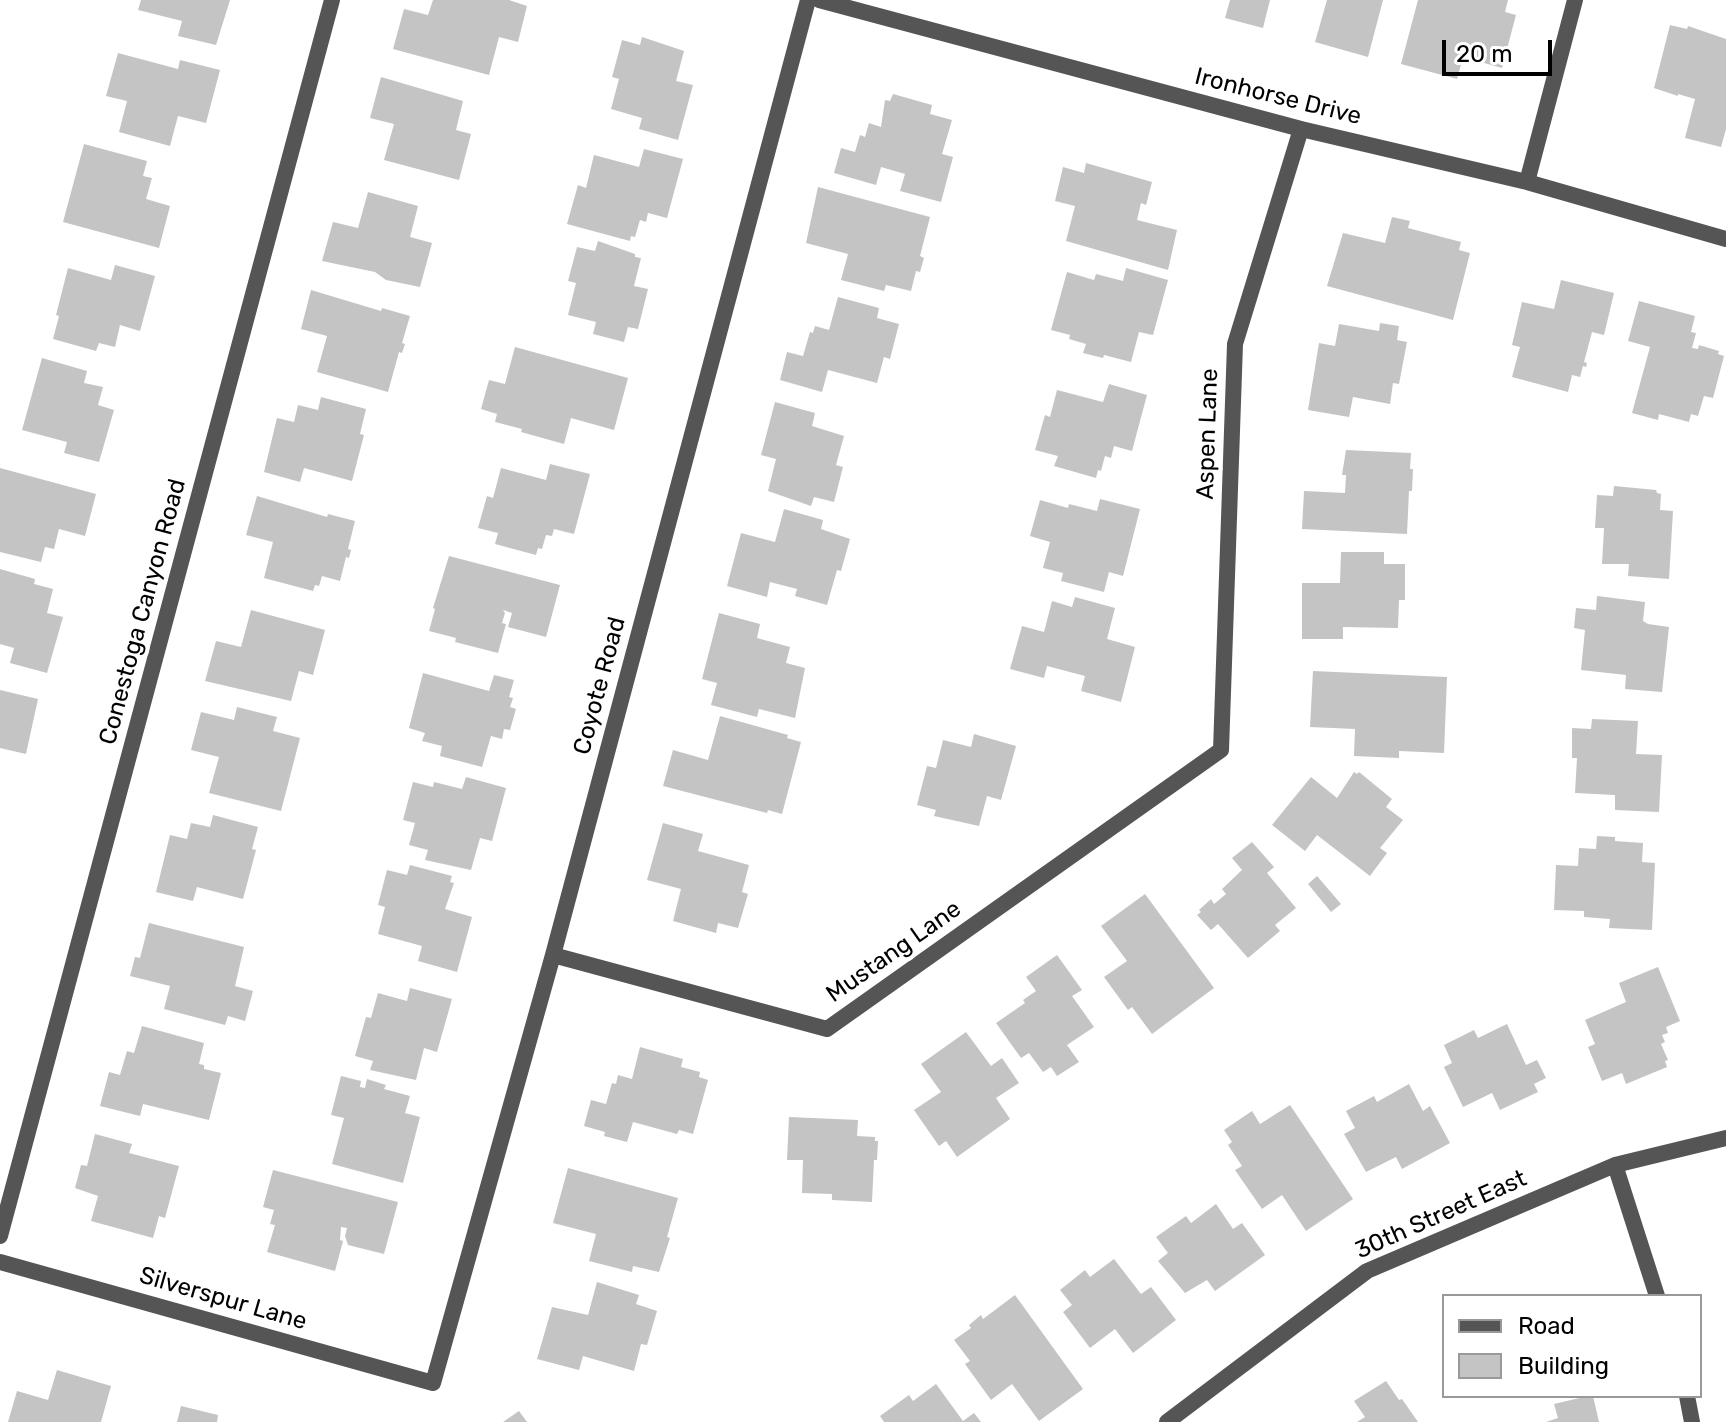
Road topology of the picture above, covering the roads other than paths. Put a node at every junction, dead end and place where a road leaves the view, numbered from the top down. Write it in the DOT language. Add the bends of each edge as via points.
graph roads {
  1 [pos="332,0"];
  2 [pos="808,0"];
  3 [pos="819,0"];
  4 [pos="1575,0"];
  5 [pos="1301,129"];
  6 [pos="1527,182"];
  7 [pos="1726,239"];
  8 [pos="1221,750"];
  9 [pos="553,955"];
  10 [pos="1726,1138"];
  11 [pos="1615,1165"];
  12 [pos="0,1236"];
  13 [pos="0,1262"];
  14 [pos="1656,1294"];
  15 [pos="433,1383"];
  16 [pos="1687,1398"];
  17 [pos="1167,1422"];
  18 [pos="1692,1422"];
  1 -- 12 [label="street, Conestoga Canyon Road"];
  2 -- 9 [label="street, Coyote Road"];
  3 -- 5 [label="street, Ironhorse Drive"];
  4 -- 6 [label="street"];
  5 -- 6 [label="street, Ironhorse Drive"];
  5 -- 8 [label="street, Aspen Lane" via="1235,344"];
  6 -- 7 [label="street, Ironhorse Drive"];
  8 -- 9 [label="street, Mustang Lane" via="827,1029"];
  9 -- 15 [label="street, Coyote Road"];
  10 -- 11 [label="street, 30th Street East"];
  11 -- 14 [label="street"];
  11 -- 17 [label="street, 30th Street East" via="1367,1271"];
  13 -- 15 [label="street, Silverspur Lane"];
  16 -- 18 [label="street"];
}
